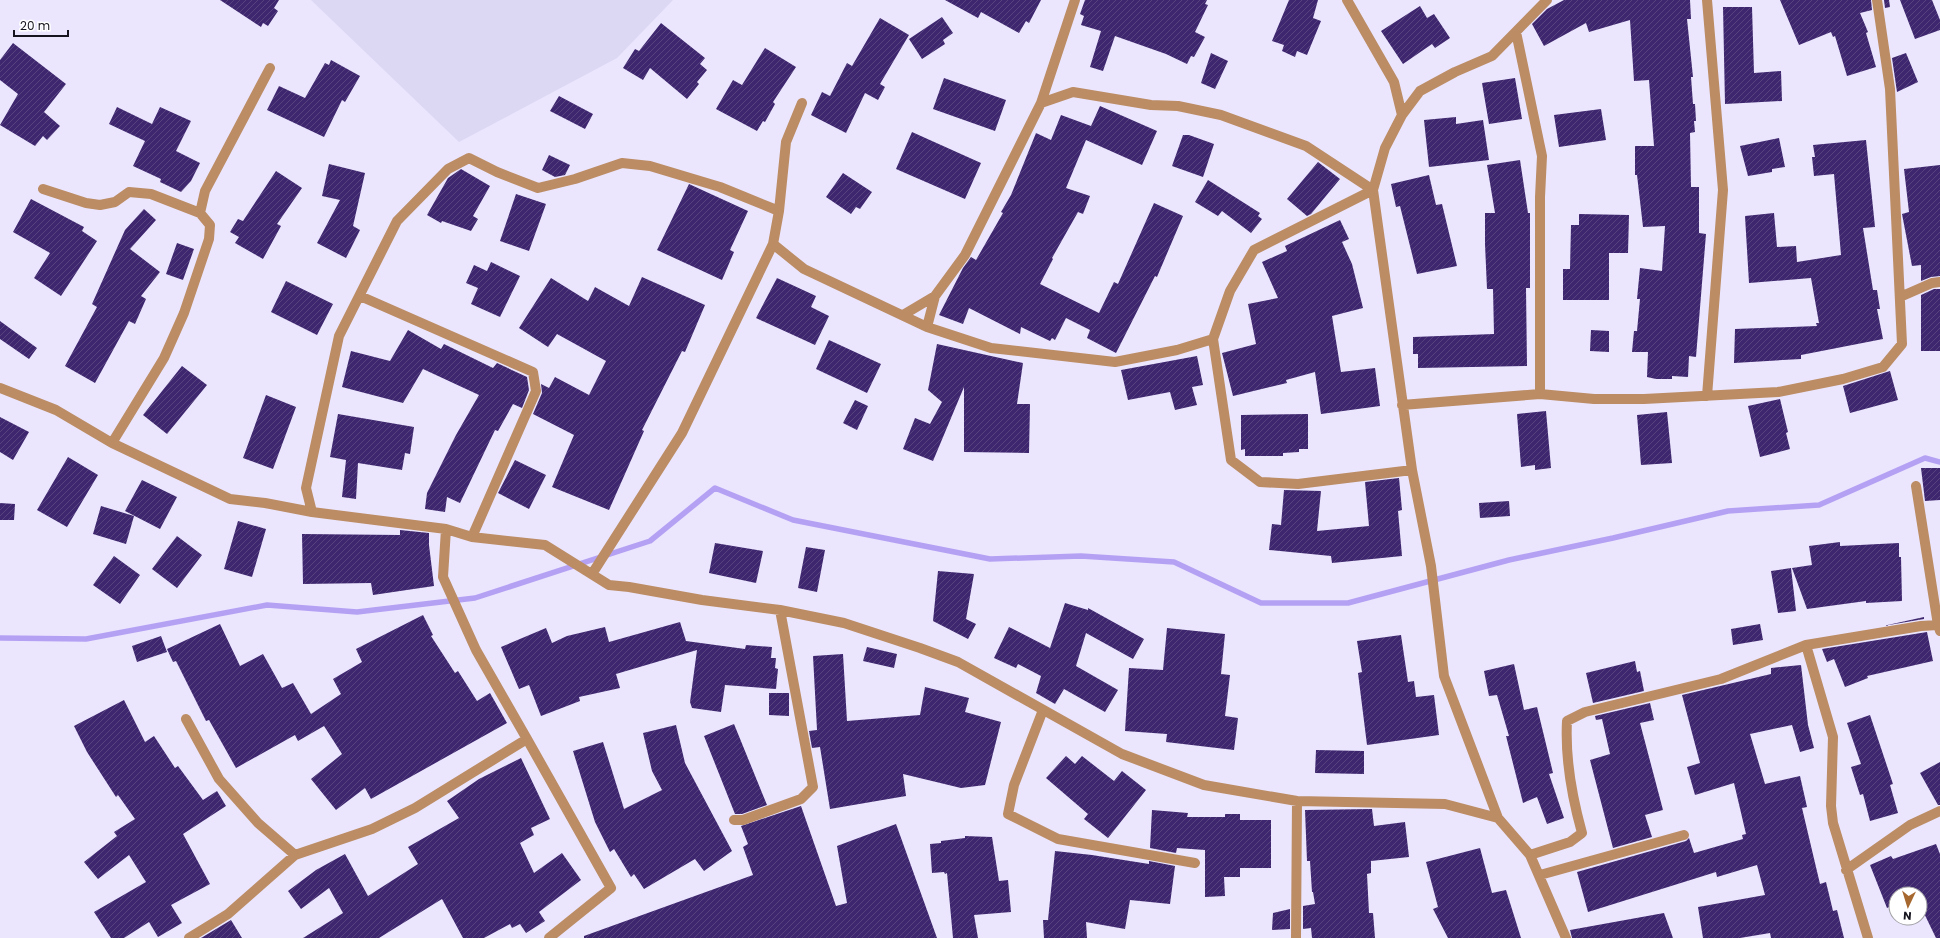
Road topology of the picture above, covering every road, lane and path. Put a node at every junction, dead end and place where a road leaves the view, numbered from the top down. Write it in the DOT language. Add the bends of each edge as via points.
graph roads {
  1 [pos="1075,0"];
  2 [pos="1347,0"];
  3 [pos="1547,0"];
  4 [pos="1707,0"];
  5 [pos="1877,0"];
  6 [pos="1516,32"];
  7 [pos="270,68"];
  8 [pos="802,103"];
  9 [pos="1040,103"];
  10 [pos="1402,115"];
  11 [pos="42,189"];
  12 [pos="1372,190"];
  13 [pos="779,210"];
  14 [pos="200,213"];
  15 [pos="773,244"];
  16 [pos="1940,282"];
  17 [pos="360,296"];
  18 [pos="936,296"];
  19 [pos="1900,297"];
  20 [pos="903,314"];
  21 [pos="927,327"];
  22 [pos="1213,339"];
  23 [pos="0,388"];
  24 [pos="1540,394"];
  25 [pos="1707,396"];
  26 [pos="1402,405"];
  27 [pos="112,443"];
  28 [pos="1412,470"];
  29 [pos="1916,486"];
  30 [pos="312,512"];
  31 [pos="446,529"];
  32 [pos="472,537"];
  33 [pos="592,574"];
  34 [pos="780,610"];
  35 [pos="1939,628"];
  36 [pos="1806,645"];
  37 [pos="1042,710"];
  38 [pos="186,719"];
  39 [pos="527,738"];
  40 [pos="1297,801"];
  41 [pos="1940,811"];
  42 [pos="1498,818"];
  43 [pos="734,820"];
  44 [pos="1684,835"];
  45 [pos="295,855"];
  46 [pos="1530,855"];
  47 [pos="1195,863"];
  48 [pos="1846,870"];
  49 [pos="1540,875"];
  50 [pos="189,938"];
  51 [pos="549,938"];
  52 [pos="1296,938"];
  53 [pos="1566,938"];
  54 [pos="1868,938"];
  1 -- 9 [label="street"];
  2 -- 10 [label="street" via="1394,82"];
  3 -- 6 [label="street"];
  4 -- 25 [label="street" via="1723,190"];
  5 -- 19 [label="street" via="1890,89"];
  6 -- 10 [label="street" via="1492,56 1420,91"];
  6 -- 24 [label="street" via="1542,156"];
  7 -- 14 [label="street" via="205,192"];
  8 -- 13 [label="street" via="786,142"];
  9 -- 12 [label="street" via="1073,92 1178,106 1221,115 1306,146"];
  9 -- 18 [label="street" via="965,254"];
  10 -- 12 [label="street" via="1385,148"];
  11 -- 14 [label="street" via="100,206 115,202 129,192 151,194"];
  12 -- 22 [label="street" via="1254,250 1230,290"];
  12 -- 26 [label="street"];
  13 -- 15 [label="street"];
  13 -- 17 [label="street" via="720,187 650,166 622,164 538,188 469,158 448,169 397,221"];
  14 -- 27 [label="street" via="210,225 209,239 184,313 164,358"];
  15 -- 20 [label="street" via="804,269"];
  15 -- 33 [label="street" via="682,433"];
  16 -- 19 [label="street"];
  17 -- 30 [label="street" via="339,336 330,372 306,488"];
  17 -- 32 [label="street" via="533,372 536,391"];
  18 -- 20 [label="street"];
  18 -- 21 [label="street"];
  19 -- 25 [label="street" via="1902,344 1883,367 1843,379 1778,392"];
  20 -- 21 [label="street"];
  21 -- 22 [label="street" via="991,348 1116,362 1177,350"];
  22 -- 28 [label="street" via="1231,460 1260,482 1298,484"];
  23 -- 27 [label="street" via="56,410"];
  24 -- 25 [label="street" via="1602,399"];
  24 -- 26 [label="street"];
  26 -- 28 [label="street"];
  27 -- 30 [label="street" via="230,499"];
  28 -- 42 [label="street" via="1431,566 1444,676"];
  29 -- 35 [label="street"];
  30 -- 31 [label="street"];
  31 -- 32 [label="street"];
  31 -- 39 [label="street" via="443,576 476,650"];
  32 -- 33 [label="street" via="544,545"];
  33 -- 34 [label="street" via="609,585"];
  34 -- 37 [label="street" via="844,623 958,662"];
  34 -- 43 [label="street" via="812,787 802,800 743,820"];
  35 -- 36 [label="street" via="1921,626"];
  36 -- 46 [label="street" via="1721,679 1585,712 1567,721 1566,743 1582,833 1570,842"];
  36 -- 48 [label="street" via="1833,737 1830,806"];
  37 -- 40 [label="street" via="1122,754 1204,785"];
  37 -- 47 [label="street" via="1014,784 1008,814 1058,839"];
  38 -- 45 [label="street" via="219,779 258,823"];
  39 -- 45 [label="street" via="415,808 372,829"];
  39 -- 51 [label="street" via="611,888"];
  40 -- 42 [label="street" via="1445,804"];
  40 -- 52 [label="street"];
  41 -- 48 [label="street" via="1910,825"];
  42 -- 46 [label="street"];
  44 -- 49 [label="street"];
  45 -- 50 [label="street" via="228,914"];
  46 -- 49 [label="street"];
  48 -- 54 [label="street"];
  49 -- 53 [label="street"];
}
